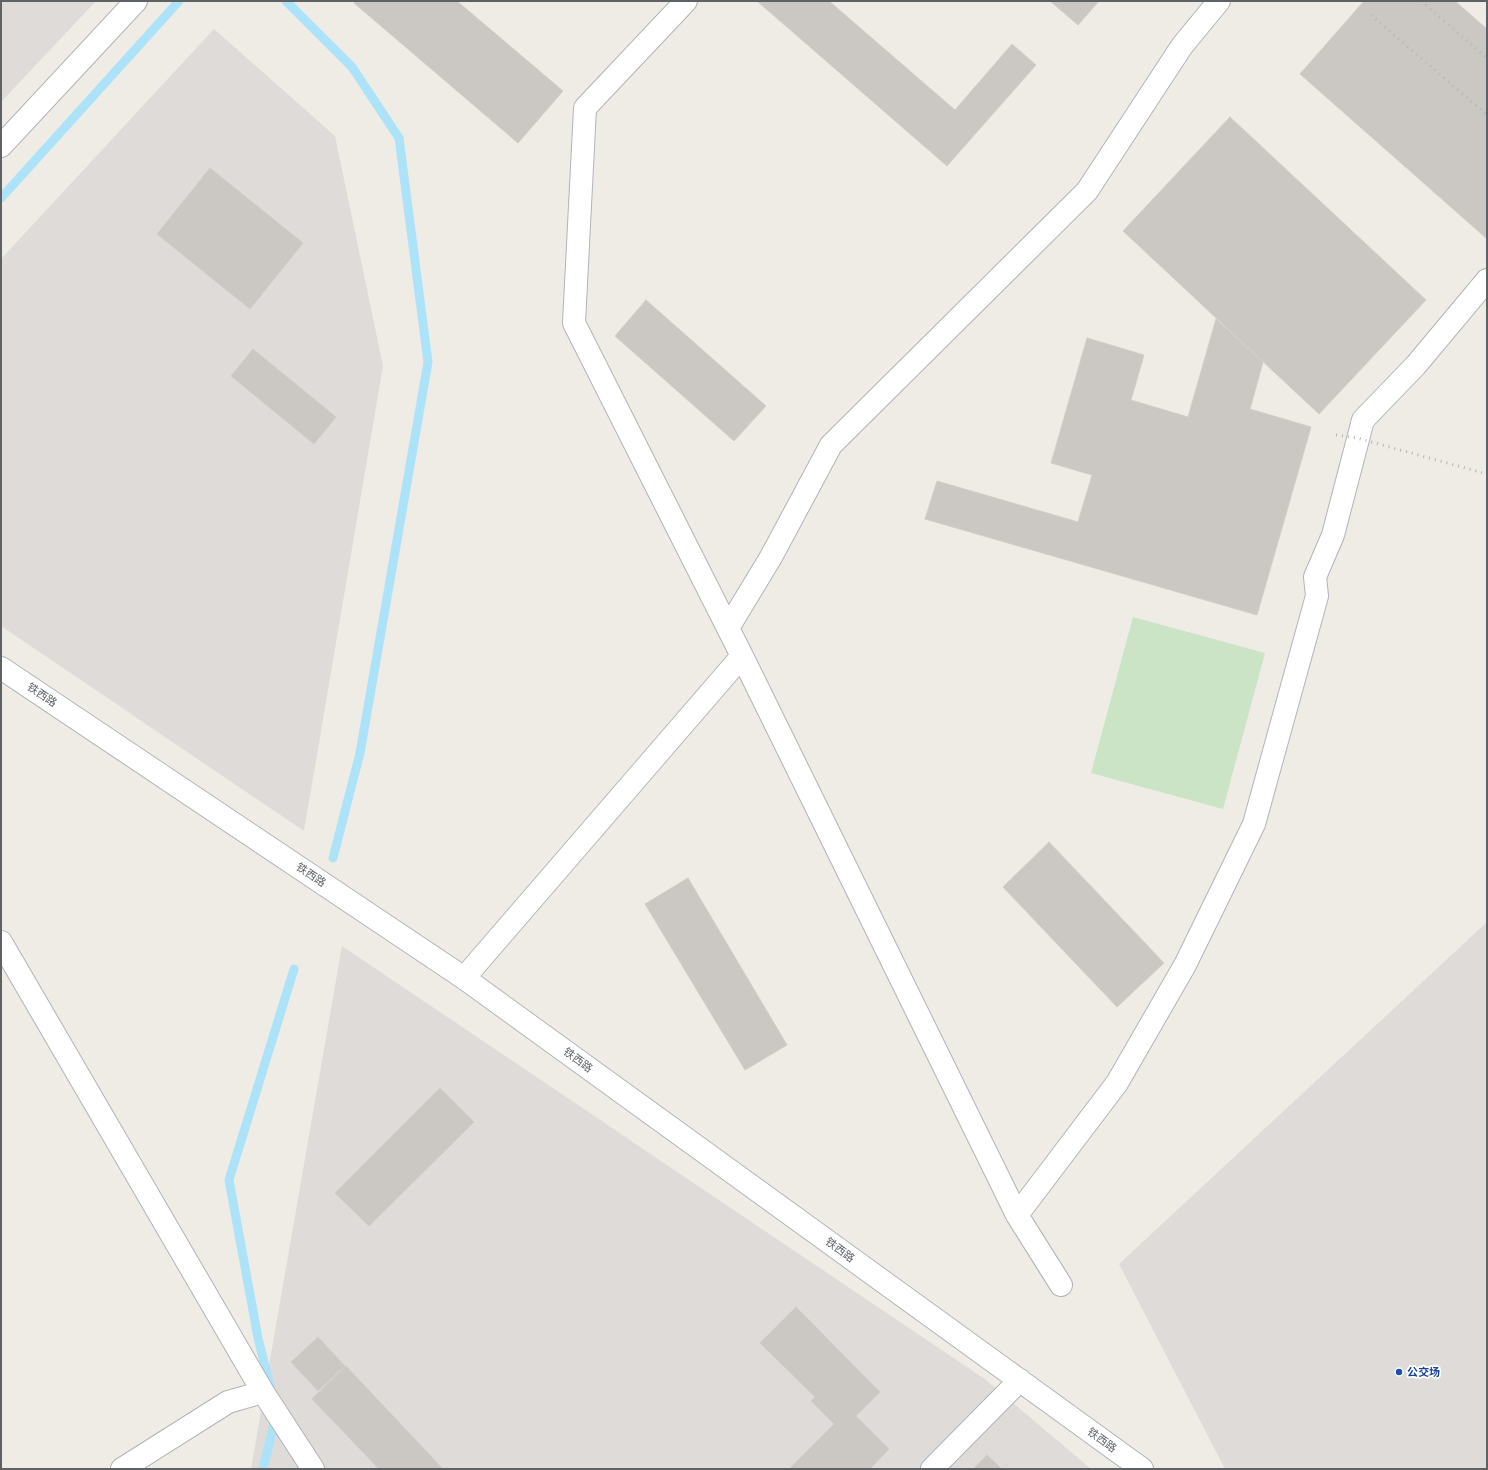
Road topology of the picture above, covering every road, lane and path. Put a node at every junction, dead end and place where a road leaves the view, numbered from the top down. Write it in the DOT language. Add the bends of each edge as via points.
graph roads {
  1 [pos="136,1"];
  2 [pos="686,1"];
  3 [pos="1219,1"];
  4 [pos="1,146"];
  5 [pos="1487,280"];
  6 [pos="728,628"];
  7 [pos="742,656"];
  8 [pos="1,668"];
  9 [pos="1,942"];
  10 [pos="464,978"];
  11 [pos="1017,1215"];
  12 [pos="1061,1285"];
  13 [pos="1020,1380"];
  14 [pos="263,1392"];
  15 [pos="122,1469"];
  16 [pos="313,1469"];
  17 [pos="932,1469"];
  18 [pos="1142,1469"];
  1 -- 4 [label="street"];
  2 -- 6 [label="street" via="585,108 574,323"];
  3 -- 6 [label="street" via="1182,46 1087,191 831,445 771,557"];
  5 -- 11 [label="street" via="1416,364 1363,420 1333,535 1315,576 1317,596 1254,824 1185,965 1116,1083"];
  6 -- 7 [label="street"];
  7 -- 10 [label="street"];
  7 -- 11 [label="street"];
  8 -- 10 [label="street, 铁西路"];
  9 -- 14 [label="street"];
  10 -- 13 [label="street, 铁西路"];
  11 -- 12 [label="street"];
  13 -- 17 [label="street"];
  13 -- 18 [label="street, 铁西路"];
  14 -- 15 [label="street" via="228,1402"];
  14 -- 16 [label="street"];
}
